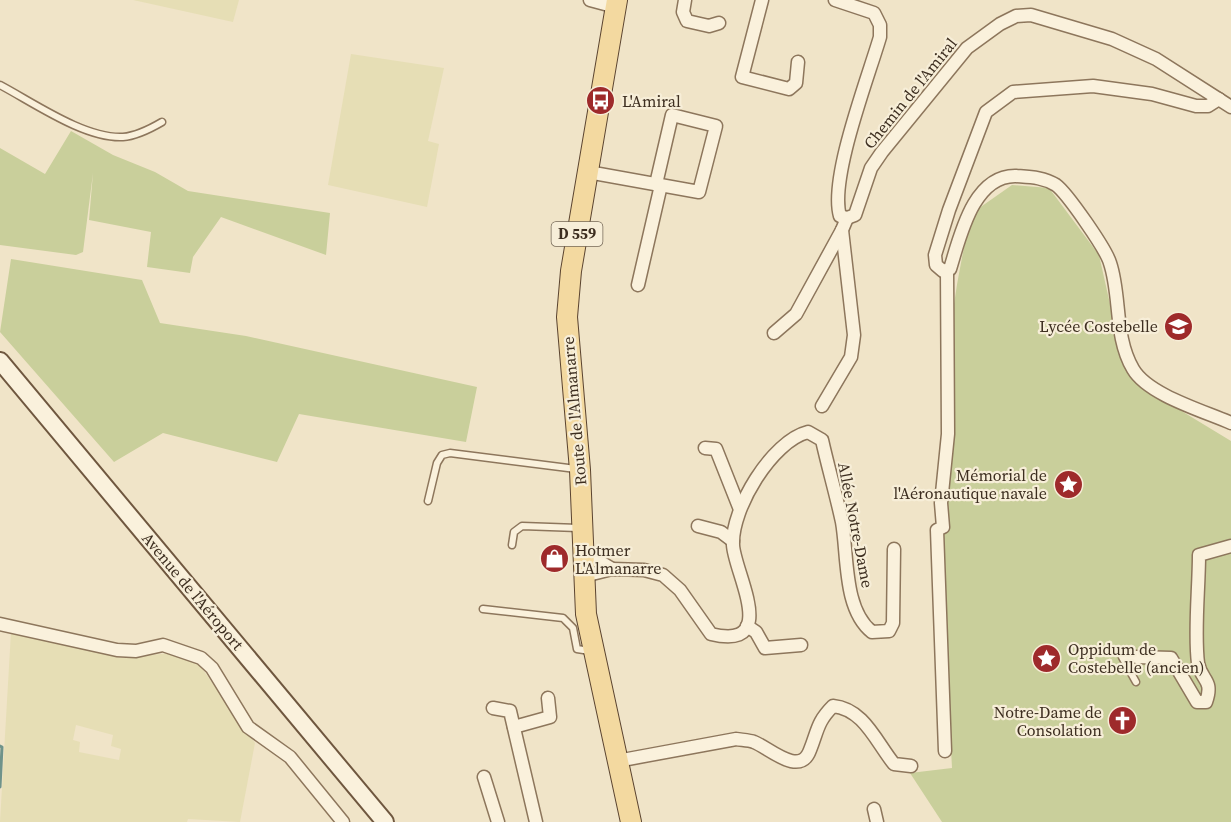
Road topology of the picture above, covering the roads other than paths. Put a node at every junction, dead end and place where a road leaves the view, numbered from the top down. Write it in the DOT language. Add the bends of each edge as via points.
graph roads {
  1 [pos="590,0"];
  2 [pos="684,0"];
  3 [pos="762,0"];
  4 [pos="835,0"];
  5 [pos="616,3"];
  6 [pos="719,23"];
  7 [pos="798,62"];
  8 [pos="0,85"];
  9 [pos="1220,99"];
  10 [pos="1231,106"];
  11 [pos="162,122"];
  12 [pos="588,172"];
  13 [pos="658,185"];
  14 [pos="847,218"];
  15 [pos="842,230"];
  16 [pos="947,270"];
  17 [pos="638,285"];
  18 [pos="774,333"];
  19 [pos="0,361"];
  20 [pos="822,406"];
  21 [pos="1231,423"];
  22 [pos="705,448"];
  23 [pos="580,468"];
  24 [pos="429,501"];
  25 [pos="739,507"];
  26 [pos="698,525"];
  27 [pos="582,528"];
  28 [pos="733,541"];
  29 [pos="512,545"];
  30 [pos="1231,546"];
  31 [pos="894,549"];
  32 [pos="584,568"];
  33 [pos="483,609"];
  34 [pos="0,624"];
  35 [pos="747,626"];
  36 [pos="801,645"];
  37 [pos="594,650"];
  38 [pos="1136,657"];
  39 [pos="1136,682"];
  40 [pos="548,698"];
  41 [pos="493,708"];
  42 [pos="514,727"];
  43 [pos="945,751"];
  44 [pos="617,761"];
  45 [pos="911,766"];
  46 [pos="484,777"];
  47 [pos="874,809"];
  48 [pos="343,822"];
  49 [pos="385,822"];
  50 [pos="498,822"];
  51 [pos="536,822"];
  52 [pos="631,822"];
  53 [pos="877,822"];
  1 -- 5 [label="street"];
  2 -- 6 [label="street" via="687,21 709,26"];
  3 -- 7 [label="street" via="742,77 789,89 796,83"];
  4 -- 14 [label="street, Chemin de l'Amiral" via="874,13 880,25 880,37 844,159 837,206 840,216"];
  5 -- 12 [label="main road, Route de l'Almanarre / D 559"];
  8 -- 11 [label="lane" via="106,136 125,137"];
  9 -- 10 [label="street, Chemin de l'Amiral"];
  9 -- 14 [label="street, Chemin de l'Amiral" via="1156,59 1112,39 1031,15 1016,16 967,48 876,160 855,215"];
  9 -- 16 [label="street" via="1196,106 1152,94 1093,86 1013,92 986,112 949,210 936,255 936,265"];
  12 -- 13 [label="street"];
  12 -- 23 [label="main road, Route de l'Almanarre / D 559" via="567,317"];
  13 -- 13 [label="street" via="699,192 716,126 672,115"];
  13 -- 17 [label="street"];
  14 -- 15 [label="street"];
  15 -- 18 [label="street" via="796,314"];
  15 -- 20 [label="street" via="854,335 851,357"];
  16 -- 21 [label="street" via="966,214 986,188 1010,176 1038,177 1057,186 1095,235 1110,263 1117,316 1133,370 1153,389"];
  16 -- 43 [label="street" via="948,434 941,503 943,526 937,530"];
  19 -- 49 [label="main road, Avenue de l'Aéroport"];
  22 -- 25 [label="street" via="716,449"];
  23 -- 24 [label="lane" via="450,453 442,455 437,463"];
  23 -- 27 [label="main road, Route de l'Almanarre / D 559"];
  25 -- 28 [label="street, Allée Notre-Dame"];
  25 -- 31 [label="street, Allée Notre-Dame" via="769,461 791,440 808,432 822,440 842,522 852,595 860,619 872,632 889,631 893,623"];
  26 -- 28 [label="street" via="721,532"];
  27 -- 29 [label="lane" via="522,526 514,532"];
  27 -- 32 [label="main road, Route de l'Almanarre / D 559"];
  28 -- 35 [label="street, Allée Notre-Dame" via="735,563 750,603"];
  30 -- 38 [label="street" via="1199,555 1198,665 1209,682 1206,702 1197,702 1171,658"];
  32 -- 35 [label="street" via="597,561 612,569 663,575 680,590 711,634 731,636"];
  32 -- 37 [label="main road, Route de l'Almanarre / D 559" via="586,614"];
  33 -- 37 [label="lane" via="563,618 573,628 577,650"];
  34 -- 48 [label="street" via="117,650 136,651 163,645 201,658 212,668 248,727 290,757"];
  35 -- 36 [label="street" via="756,632 765,648"];
  37 -- 44 [label="main road, Route de l'Almanarre / D 559"];
  38 -- 39 [label="lane" via="1122,657"];
  40 -- 42 [label="street" via="550,717"];
  41 -- 42 [label="street" via="510,711"];
  42 -- 51 [label="street"];
  44 -- 45 [label="street" via="736,739 755,742 782,759 802,759 809,754 819,720 833,706 857,713 894,764"];
  44 -- 52 [label="main road, Route de l'Almanarre / D 559"];
  46 -- 50 [label="street"];
  47 -- 53 [label="street"];
}
